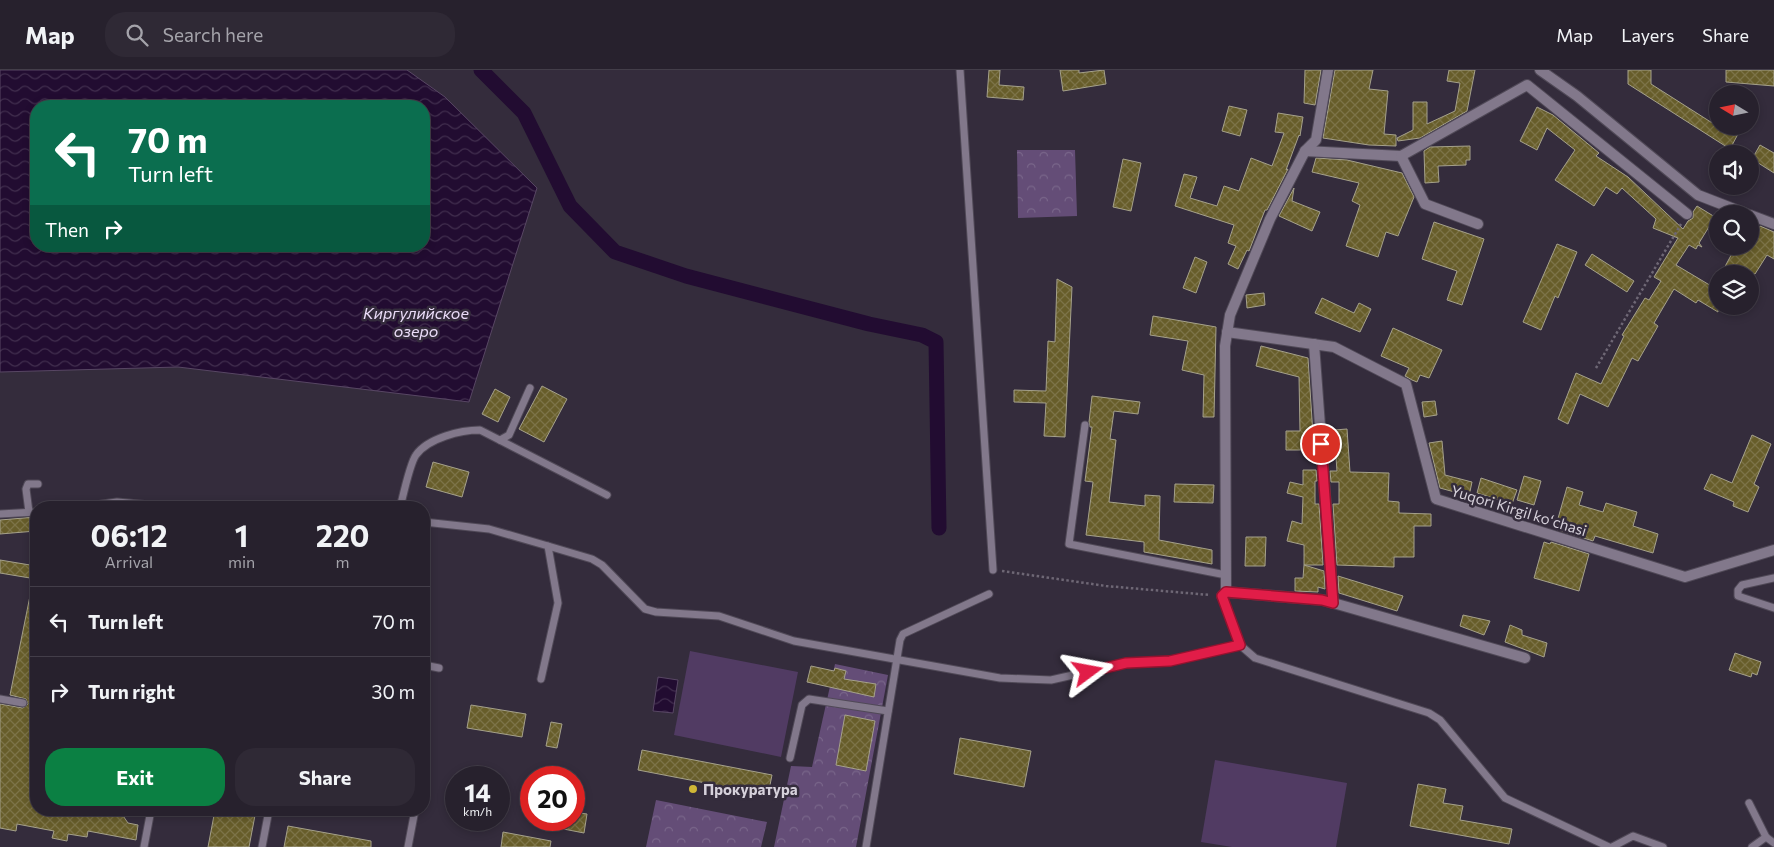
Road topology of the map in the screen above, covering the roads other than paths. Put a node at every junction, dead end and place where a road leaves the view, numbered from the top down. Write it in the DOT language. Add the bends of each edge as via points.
graph roads {
  1 [pos="960,70"];
  2 [pos="1328,70"];
  3 [pos="1540,70"];
  4 [pos="1305,151"];
  5 [pos="1402,156"];
  6 [pos="1724,205"];
  7 [pos="1687,214"];
  8 [pos="1759,218"];
  9 [pos="1478,224"];
  10 [pos="1774,224"];
  11 [pos="1227,332"];
  12 [pos="1314,344"];
  13 [pos="530,388"];
  14 [pos="1085,425"];
  15 [pos="500,440"];
  16 [pos="38,484"];
  17 [pos="606,495"];
  18 [pos="402,501"];
  19 [pos="30,504"];
  20 [pos="30,512"];
  21 [pos="0,514"];
  22 [pos="430,523"];
  23 [pos="548,546"];
  24 [pos="1774,550"];
  25 [pos="993,570"];
  26 [pos="1226,575"];
  27 [pos="1774,578"];
  28 [pos="989,594"];
  29 [pos="1224,594"];
  30 [pos="1333,603"];
  31 [pos="1774,608"];
  32 [pos="1240,645"];
  33 [pos="1526,658"];
  34 [pos="897,661"];
  35 [pos="430,666"];
  36 [pos="439,668"];
  37 [pos="540,680"];
  38 [pos="0,699"];
  39 [pos="23,702"];
  40 [pos="888,711"];
  41 [pos="790,758"];
  42 [pos="1749,803"];
  43 [pos="150,816"];
  44 [pos="268,816"];
  45 [pos="414,816"];
  46 [pos="1766,837"];
  47 [pos="1774,843"];
  48 [pos="144,847"];
  49 [pos="262,847"];
  50 [pos="408,847"];
  51 [pos="866,847"];
  52 [pos="1610,847"];
  53 [pos="1663,847"];
  54 [pos="1752,847"];
  1 -- 25 [label="lane"];
  2 -- 4 [label="street" via="1316,140"];
  3 -- 6 [label="street" via="1577,96 1698,195"];
  4 -- 5 [label="street"];
  4 -- 11 [label="street" via="1270,219 1230,315"];
  5 -- 7 [label="street" via="1528,85"];
  5 -- 9 [label="street" via="1425,204"];
  8 -- 10 [label="street"];
  11 -- 12 [label="street, Yuqori Kirgil koʻchasi"];
  11 -- 26 [label="street"];
  12 -- 24 [label="street, Yuqori Kirgil koʻchasi" via="1334,346 1406,384 1436,499 1685,577"];
  12 -- 30 [label="street"];
  13 -- 15 [label="lane" via="509,435"];
  14 -- 26 [label="lane" via="1069,544"];
  15 -- 17 [label="lane"];
  15 -- 18 [label="lane" via="480,430 462,430 426,445 415,456"];
  16 -- 19 [label="lane" via="28,484 26,488"];
  20 -- 21 [label="lane"];
  22 -- 23 [label="lane" via="489,529"];
  23 -- 34 [label="lane" via="602,565 645,609 719,616 794,641"];
  23 -- 37 [label="lane" via="558,603"];
  26 -- 29 [label="street"];
  27 -- 31 [label="lane" via="1742,585 1738,596"];
  28 -- 34 [label="lane" via="903,634"];
  29 -- 30 [label="street"];
  29 -- 32 [label="lane"];
  30 -- 33 [label="street"];
  32 -- 34 [label="lane" via="1170,661 1126,663 1050,680 1000,678"];
  32 -- 52 [label="lane" via="1255,658 1429,713 1440,720 1505,798"];
  34 -- 40 [label="lane"];
  35 -- 36 [label="lane"];
  38 -- 39 [label="lane"];
  40 -- 41 [label="lane" via="809,699 802,705"];
  40 -- 51 [label="lane"];
  42 -- 46 [label="lane"];
  43 -- 48 [label="lane"];
  44 -- 49 [label="lane"];
  45 -- 50 [label="lane"];
  46 -- 47 [label="lane"];
  46 -- 54 [label="lane"];
  52 -- 53 [label="lane" via="1633,836"];
}
